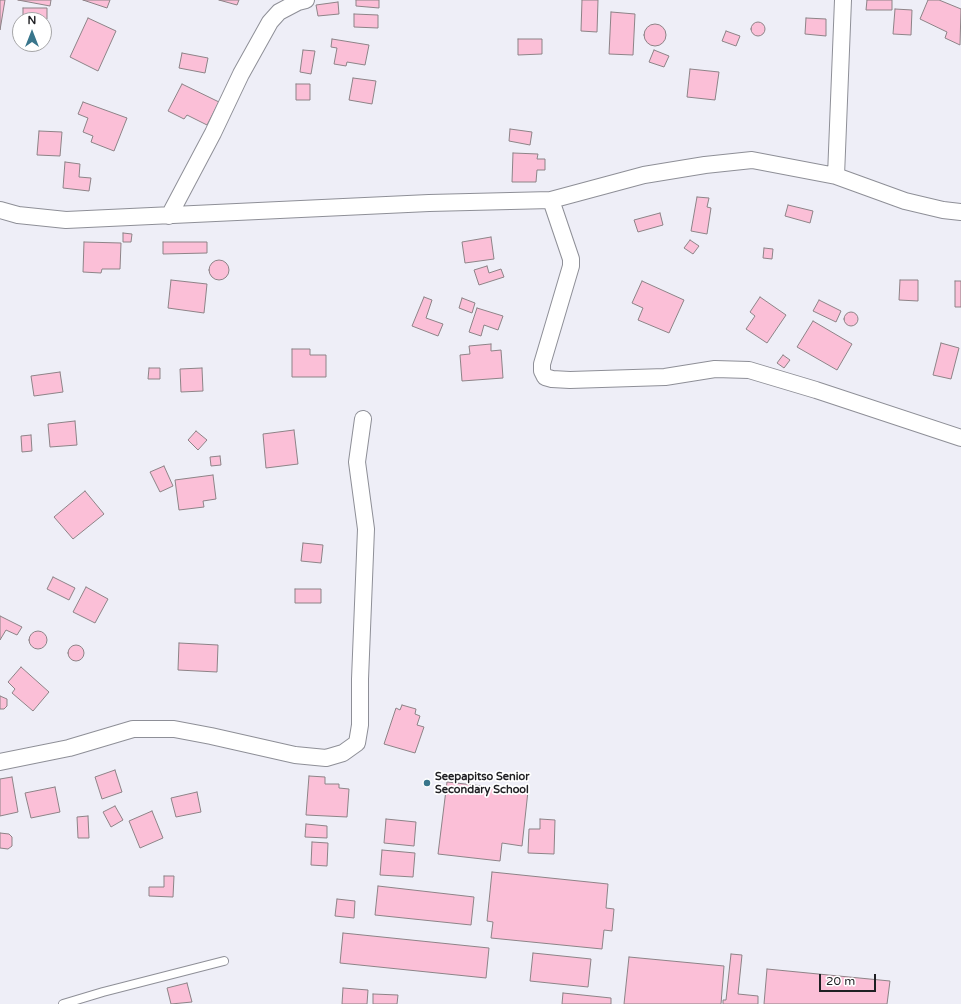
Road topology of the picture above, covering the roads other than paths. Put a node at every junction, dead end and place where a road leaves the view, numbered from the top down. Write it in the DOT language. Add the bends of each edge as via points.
graph roads {
  1 [pos="306,0"];
  2 [pos="844,0"];
  3 [pos="836,176"];
  4 [pos="551,200"];
  5 [pos="0,210"];
  6 [pos="961,212"];
  7 [pos="169,216"];
  8 [pos="363,419"];
  9 [pos="961,438"];
  10 [pos="0,762"];
  11 [pos="224,961"];
  12 [pos="63,1004"];
  1 -- 7 [label="street" via="283,9 270,22"];
  2 -- 3 [label="street"];
  3 -- 4 [label="street" via="752,160 644,175"];
  3 -- 6 [label="street" via="905,201"];
  4 -- 7 [label="street" via="429,203"];
  4 -- 9 [label="street" via="571,258 571,266 542,364 545,377 665,377 715,369 749,370"];
  5 -- 7 [label="street" via="18,215 66,220"];
  8 -- 10 [label="street" via="357,462 366,529 360,725 357,743 343,753 326,758 295,755 174,730 133,730 69,748"];
  11 -- 12 [label="lane"];
}
